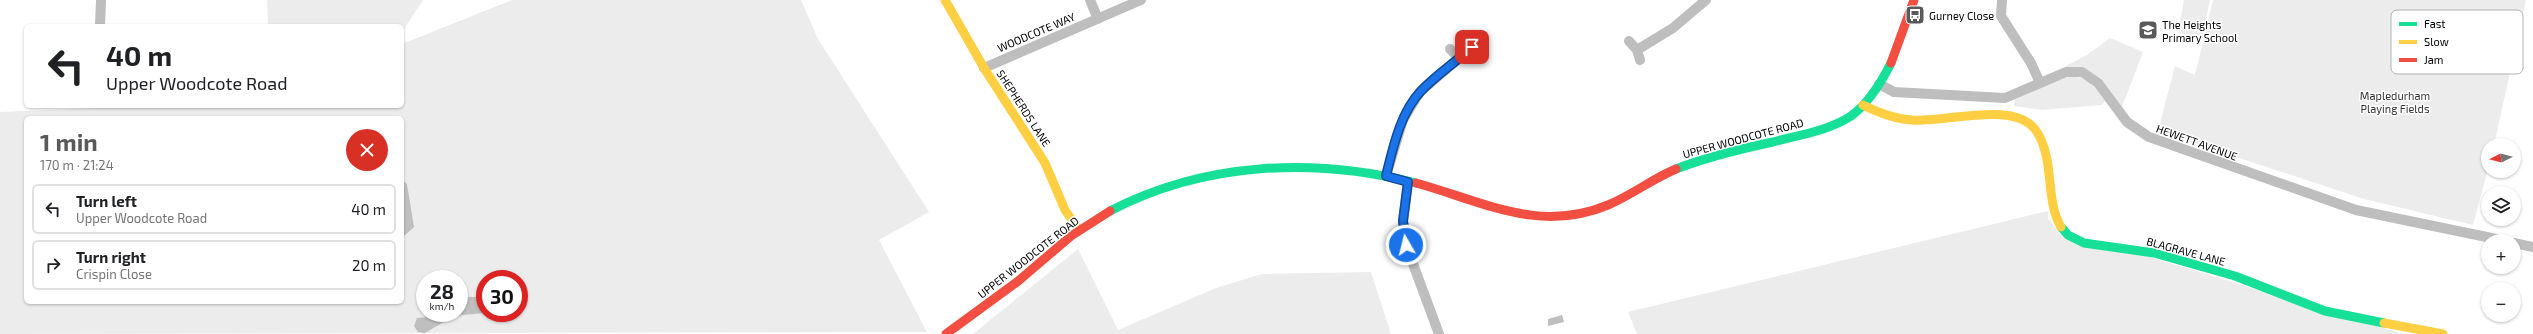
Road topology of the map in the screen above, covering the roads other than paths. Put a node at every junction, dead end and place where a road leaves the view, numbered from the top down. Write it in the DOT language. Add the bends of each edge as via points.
graph roads {
  1 [pos="101,0"];
  2 [pos="945,0"];
  3 [pos="1090,0"];
  4 [pos="1141,0"];
  5 [pos="1706,0"];
  6 [pos="1914,0"];
  7 [pos="2002,0"];
  8 [pos="1098,19"];
  9 [pos="100,24"];
  10 [pos="1629,41"];
  11 [pos="1472,47"];
  12 [pos="1450,49"];
  13 [pos="1637,50"];
  14 [pos="1459,58"];
  15 [pos="1640,60"];
  16 [pos="984,68"];
  17 [pos="2040,83"];
  18 [pos="1879,84"];
  19 [pos="2005,98"];
  20 [pos="1863,105"];
  21 [pos="2002,114"];
  22 [pos="1386,176"];
  23 [pos="1408,182"];
  24 [pos="1079,230"];
  25 [pos="2481,236"];
  26 [pos="2521,244"];
  27 [pos="2533,247"];
  28 [pos="946,334"];
  29 [pos="1440,334"];
  30 [pos="2443,334"];
  1 -- 9 [label="street"];
  2 -- 16 [label="main road, SHEPHERDS LANE"];
  3 -- 8 [label="street"];
  4 -- 8 [label="street, WOODCOTE WAY"];
  5 -- 13 [label="street" via="1673,28"];
  6 -- 18 [label="main road, UPPER WOODCOTE ROAD"];
  7 -- 17 [label="street" via="2001,16 2031,63"];
  8 -- 16 [label="street, WOODCOTE WAY"];
  10 -- 13 [label="street"];
  11 -- 14 [label="street"];
  12 -- 14 [label="street"];
  13 -- 15 [label="street"];
  14 -- 22 [label="street" via="1420,92 1403,120"];
  16 -- 24 [label="main road, SHEPHERDS LANE" via="1044,163 1065,210"];
  17 -- 19 [label="street, HEWETT AVENUE"];
  17 -- 25 [label="street, HEWETT AVENUE" via="2066,72 2082,72 2098,83 2127,122 2149,137 2356,210"];
  18 -- 19 [label="street, HEWETT AVENUE" via="1894,92"];
  18 -- 20 [label="main road, UPPER WOODCOTE ROAD"];
  19 -- 21 [label="street"];
  20 -- 21 [label="main road, BLAGRAVE LANE" via="1886,116 1930,120"];
  20 -- 23 [label="main road, UPPER WOODCOTE ROAD" via="1840,123 1688,165 1662,175 1602,208 1575,215 1540,217 1511,214 1438,189"];
  21 -- 30 [label="main road, BLAGRAVE LANE" via="2024,119 2033,126 2050,175 2057,223 2076,240 2101,248 2141,250 2177,259 2241,279 2324,311"];
  22 -- 23 [label="main road, UPPER WOODCOTE ROAD"];
  22 -- 24 [label="main road, UPPER WOODCOTE ROAD" via="1343,168 1302,165 1236,171 1179,183 1137,199"];
  23 -- 29 [label="street" via="1403,221 1406,245"];
  24 -- 28 [label="main road, UPPER WOODCOTE ROAD" via="1026,274"];
  26 -- 27 [label="street"];
}
